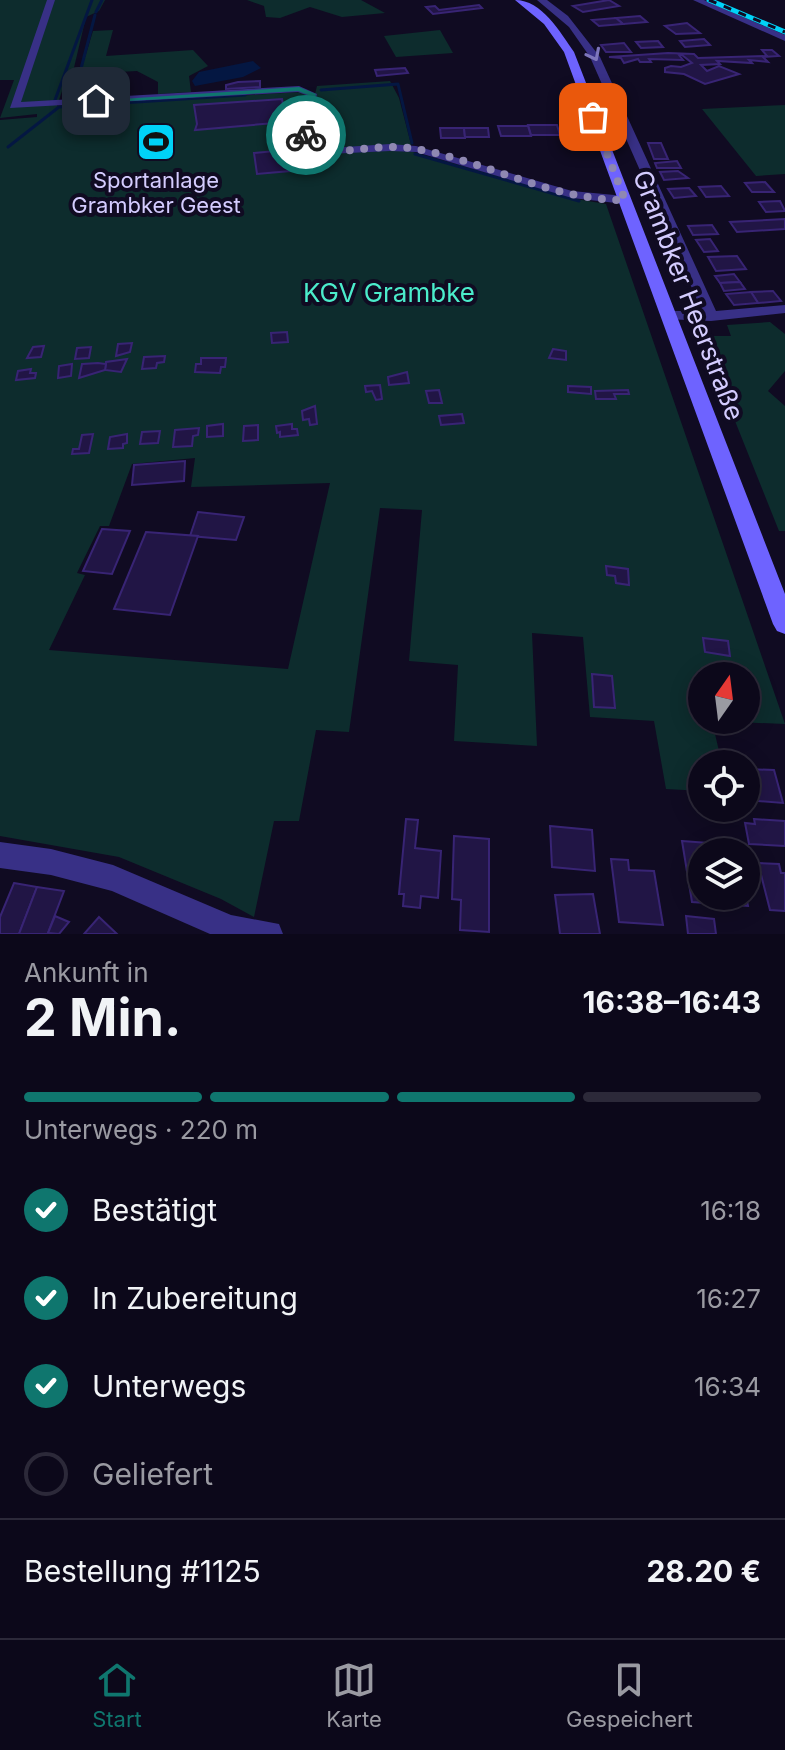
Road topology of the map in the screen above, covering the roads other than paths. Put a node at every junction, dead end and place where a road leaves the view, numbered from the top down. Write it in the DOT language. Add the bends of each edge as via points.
graph roads {
  1 [pos="51,0"];
  2 [pos="520,0"];
  3 [pos="541,0"];
  4 [pos="697,0"];
  5 [pos="785,38"];
  6 [pos="625,200"];
  7 [pos="778,310"];
  8 [pos="669,316"];
  9 [pos="711,316"];
  10 [pos="785,326"];
  11 [pos="785,624"];
  12 [pos="0,855"];
  13 [pos="269,934"];
  1 -- 6 [label="street" via="14,106 308,91 312,94 304,119 311,153 411,148 572,193"];
  2 -- 6 [label="main road, Grambker Heerstraße" via="564,41"];
  3 -- 9 [label="street, Grambker Heerstraße, one-way" via="567,19 590,48"];
  4 -- 5 [label="street"];
  6 -- 8 [label="main road, Grambker Heerstraße"];
  7 -- 9 [label="street"];
  7 -- 10 [label="street"];
  8 -- 9 [label="street"];
  8 -- 11 [label="main road, Grambker Heerstraße"];
  12 -- 13 [label="street" via="113,878 230,929"];
}
